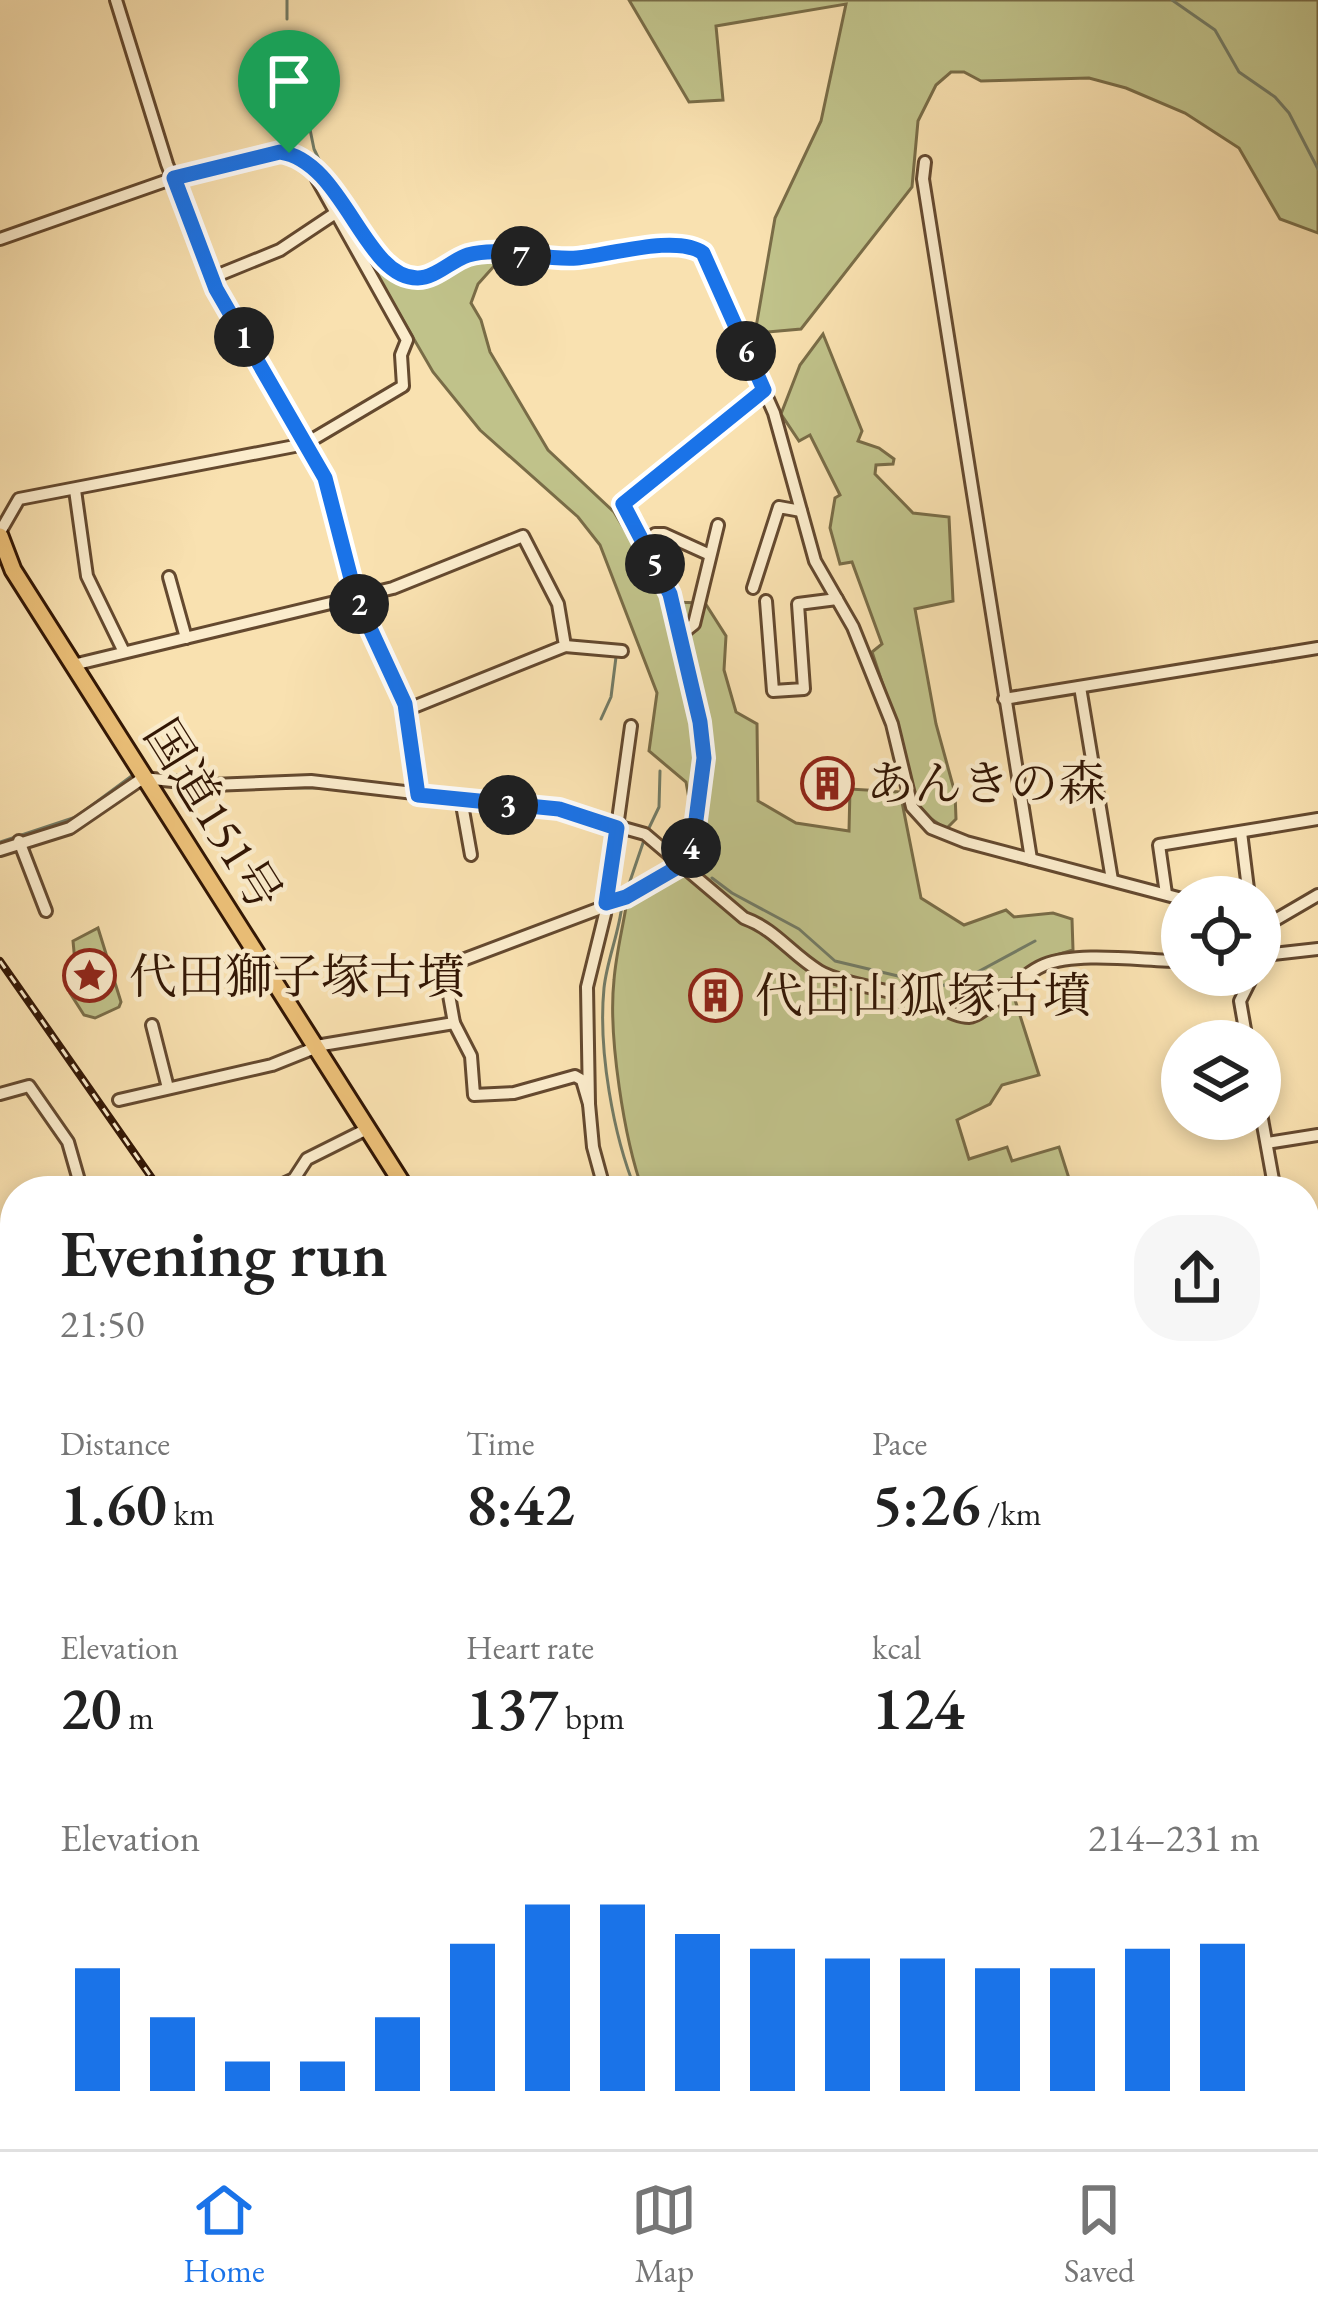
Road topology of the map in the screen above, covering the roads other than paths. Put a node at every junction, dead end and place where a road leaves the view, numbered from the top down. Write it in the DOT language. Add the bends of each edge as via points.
graph roads {
  1 [pos="116,0"];
  2 [pos="925,162"];
  3 [pos="310,166"];
  4 [pos="174,178"];
  5 [pos="337,212"];
  6 [pos="0,239"];
  7 [pos="212,278"];
  8 [pos="764,390"];
  9 [pos="305,444"];
  10 [pos="75,490"];
  11 [pos="802,511"];
  12 [pos="718,525"];
  13 [pos="0,534"];
  14 [pos="644,543"];
  15 [pos="708,554"];
  16 [pos="3,562"];
  17 [pos="170,577"];
  18 [pos="753,588"];
  19 [pos="356,598"];
  20 [pos="837,599"];
  21 [pos="766,602"];
  22 [pos="680,630"];
  23 [pos="186,638"];
  24 [pos="565,646"];
  25 [pos="1318,648"];
  26 [pos="622,651"];
  27 [pos="124,652"];
  28 [pos="74,665"];
  29 [pos="1080,687"];
  30 [pos="1004,699"];
  31 [pos="406,710"];
  32 [pos="631,726"];
  33 [pos="143,778"];
  34 [pos="418,795"];
  35 [pos="461,799"];
  36 [pos="1318,819"];
  37 [pos="617,828"];
  38 [pos="1240,832"];
  39 [pos="19,841"];
  40 [pos="0,850"];
  41 [pos="471,855"];
  42 [pos="1031,859"];
  43 [pos="683,864"];
  44 [pos="1163,876"];
  45 [pos="1246,876"];
  46 [pos="1112,880"];
  47 [pos="1161,893"];
  48 [pos="1318,895"];
  49 [pos="606,904"];
  50 [pos="46,910"];
  51 [pos="1281,915"];
  52 [pos="1318,949"];
  53 [pos="1281,953"];
  54 [pos="1161,961"];
  55 [pos="454,1023"];
  56 [pos="152,1024"];
  57 [pos="585,1041"];
  58 [pos="316,1048"];
  59 [pos="575,1076"];
  60 [pos="168,1088"];
  61 [pos="0,1094"];
  62 [pos="118,1100"];
  63 [pos="589,1104"];
  64 [pos="367,1130"];
  65 [pos="1318,1135"];
  66 [pos="1266,1140"];
  67 [pos="1267,1143"];
  68 [pos="78,1176"];
  69 [pos="296,1176"];
  70 [pos="397,1176"];
  71 [pos="601,1176"];
  72 [pos="1272,1176"];
  1 -- 4 [label="street"];
  2 -- 30 [label="street"];
  3 -- 4 [label="street" via="280,152"];
  3 -- 5 [label="street"];
  3 -- 8 [label="street" via="399,274 418,278 472,254 572,258 694,247"];
  4 -- 6 [label="street"];
  4 -- 7 [label="street"];
  5 -- 7 [label="street" via="280,250"];
  5 -- 9 [label="street" via="406,340 403,386"];
  7 -- 9 [label="street"];
  8 -- 11 [label="street"];
  8 -- 14 [label="street" via="626,500"];
  9 -- 10 [label="street"];
  9 -- 19 [label="street" via="325,478"];
  10 -- 13 [label="street" via="19,499"];
  10 -- 27 [label="street" via="87,577"];
  11 -- 18 [label="street" via="779,508"];
  11 -- 20 [label="street" via="815,561"];
  12 -- 15 [label="street"];
  13 -- 16 [label="highway, 国道151号"];
  14 -- 15 [label="street" via="664,534"];
  14 -- 22 [label="street"];
  15 -- 22 [label="street" via="694,624"];
  16 -- 28 [label="highway, 国道151号"];
  17 -- 23 [label="street"];
  19 -- 23 [label="street"];
  19 -- 24 [label="street" via="523,536 558,604"];
  19 -- 31 [label="street"];
  20 -- 21 [label="street" via="798,604 804,689 772,691"];
  20 -- 42 [label="street" via="892,724 919,818 947,836"];
  22 -- 43 [label="street" via="704,758"];
  23 -- 27 [label="street"];
  24 -- 26 [label="street"];
  24 -- 31 [label="street"];
  25 -- 29 [label="street"];
  27 -- 28 [label="street"];
  28 -- 33 [label="highway, 国道151号"];
  29 -- 30 [label="street"];
  29 -- 46 [label="street"];
  30 -- 42 [label="street"];
  31 -- 34 [label="street"];
  32 -- 37 [label="street"];
  33 -- 34 [label="street" via="311,781"];
  33 -- 39 [label="street" via="70,828"];
  33 -- 58 [label="highway, 国道151号"];
  34 -- 35 [label="street"];
  35 -- 37 [label="street" via="559,809"];
  35 -- 41 [label="street"];
  36 -- 38 [label="street"];
  37 -- 43 [label="street" via="655,840"];
  37 -- 49 [label="street"];
  38 -- 44 [label="street" via="1159,845"];
  38 -- 45 [label="street"];
  39 -- 40 [label="street"];
  39 -- 50 [label="street"];
  42 -- 46 [label="street"];
  43 -- 49 [label="street"];
  43 -- 54 [label="street" via="817,970 965,1017 1047,963"];
  46 -- 47 [label="street"];
  48 -- 51 [label="street"];
  49 -- 55 [label="street" via="444,967"];
  49 -- 57 [label="street" via="587,986"];
  52 -- 53 [label="street"];
  55 -- 58 [label="street"];
  55 -- 59 [label="street" via="471,1056 474,1095 514,1094"];
  56 -- 60 [label="street"];
  57 -- 59 [label="street"];
  57 -- 63 [label="street"];
  58 -- 60 [label="street"];
  58 -- 64 [label="highway, 国道151号"];
  59 -- 63 [label="street"];
  60 -- 62 [label="street"];
  61 -- 68 [label="street" via="29,1086 68,1142"];
  63 -- 71 [label="street"];
  64 -- 69 [label="street" via="307,1159"];
  64 -- 70 [label="highway, 国道151号"];
  65 -- 67 [label="street"];
  66 -- 67 [label="street"];
  67 -- 72 [label="street"];
}
